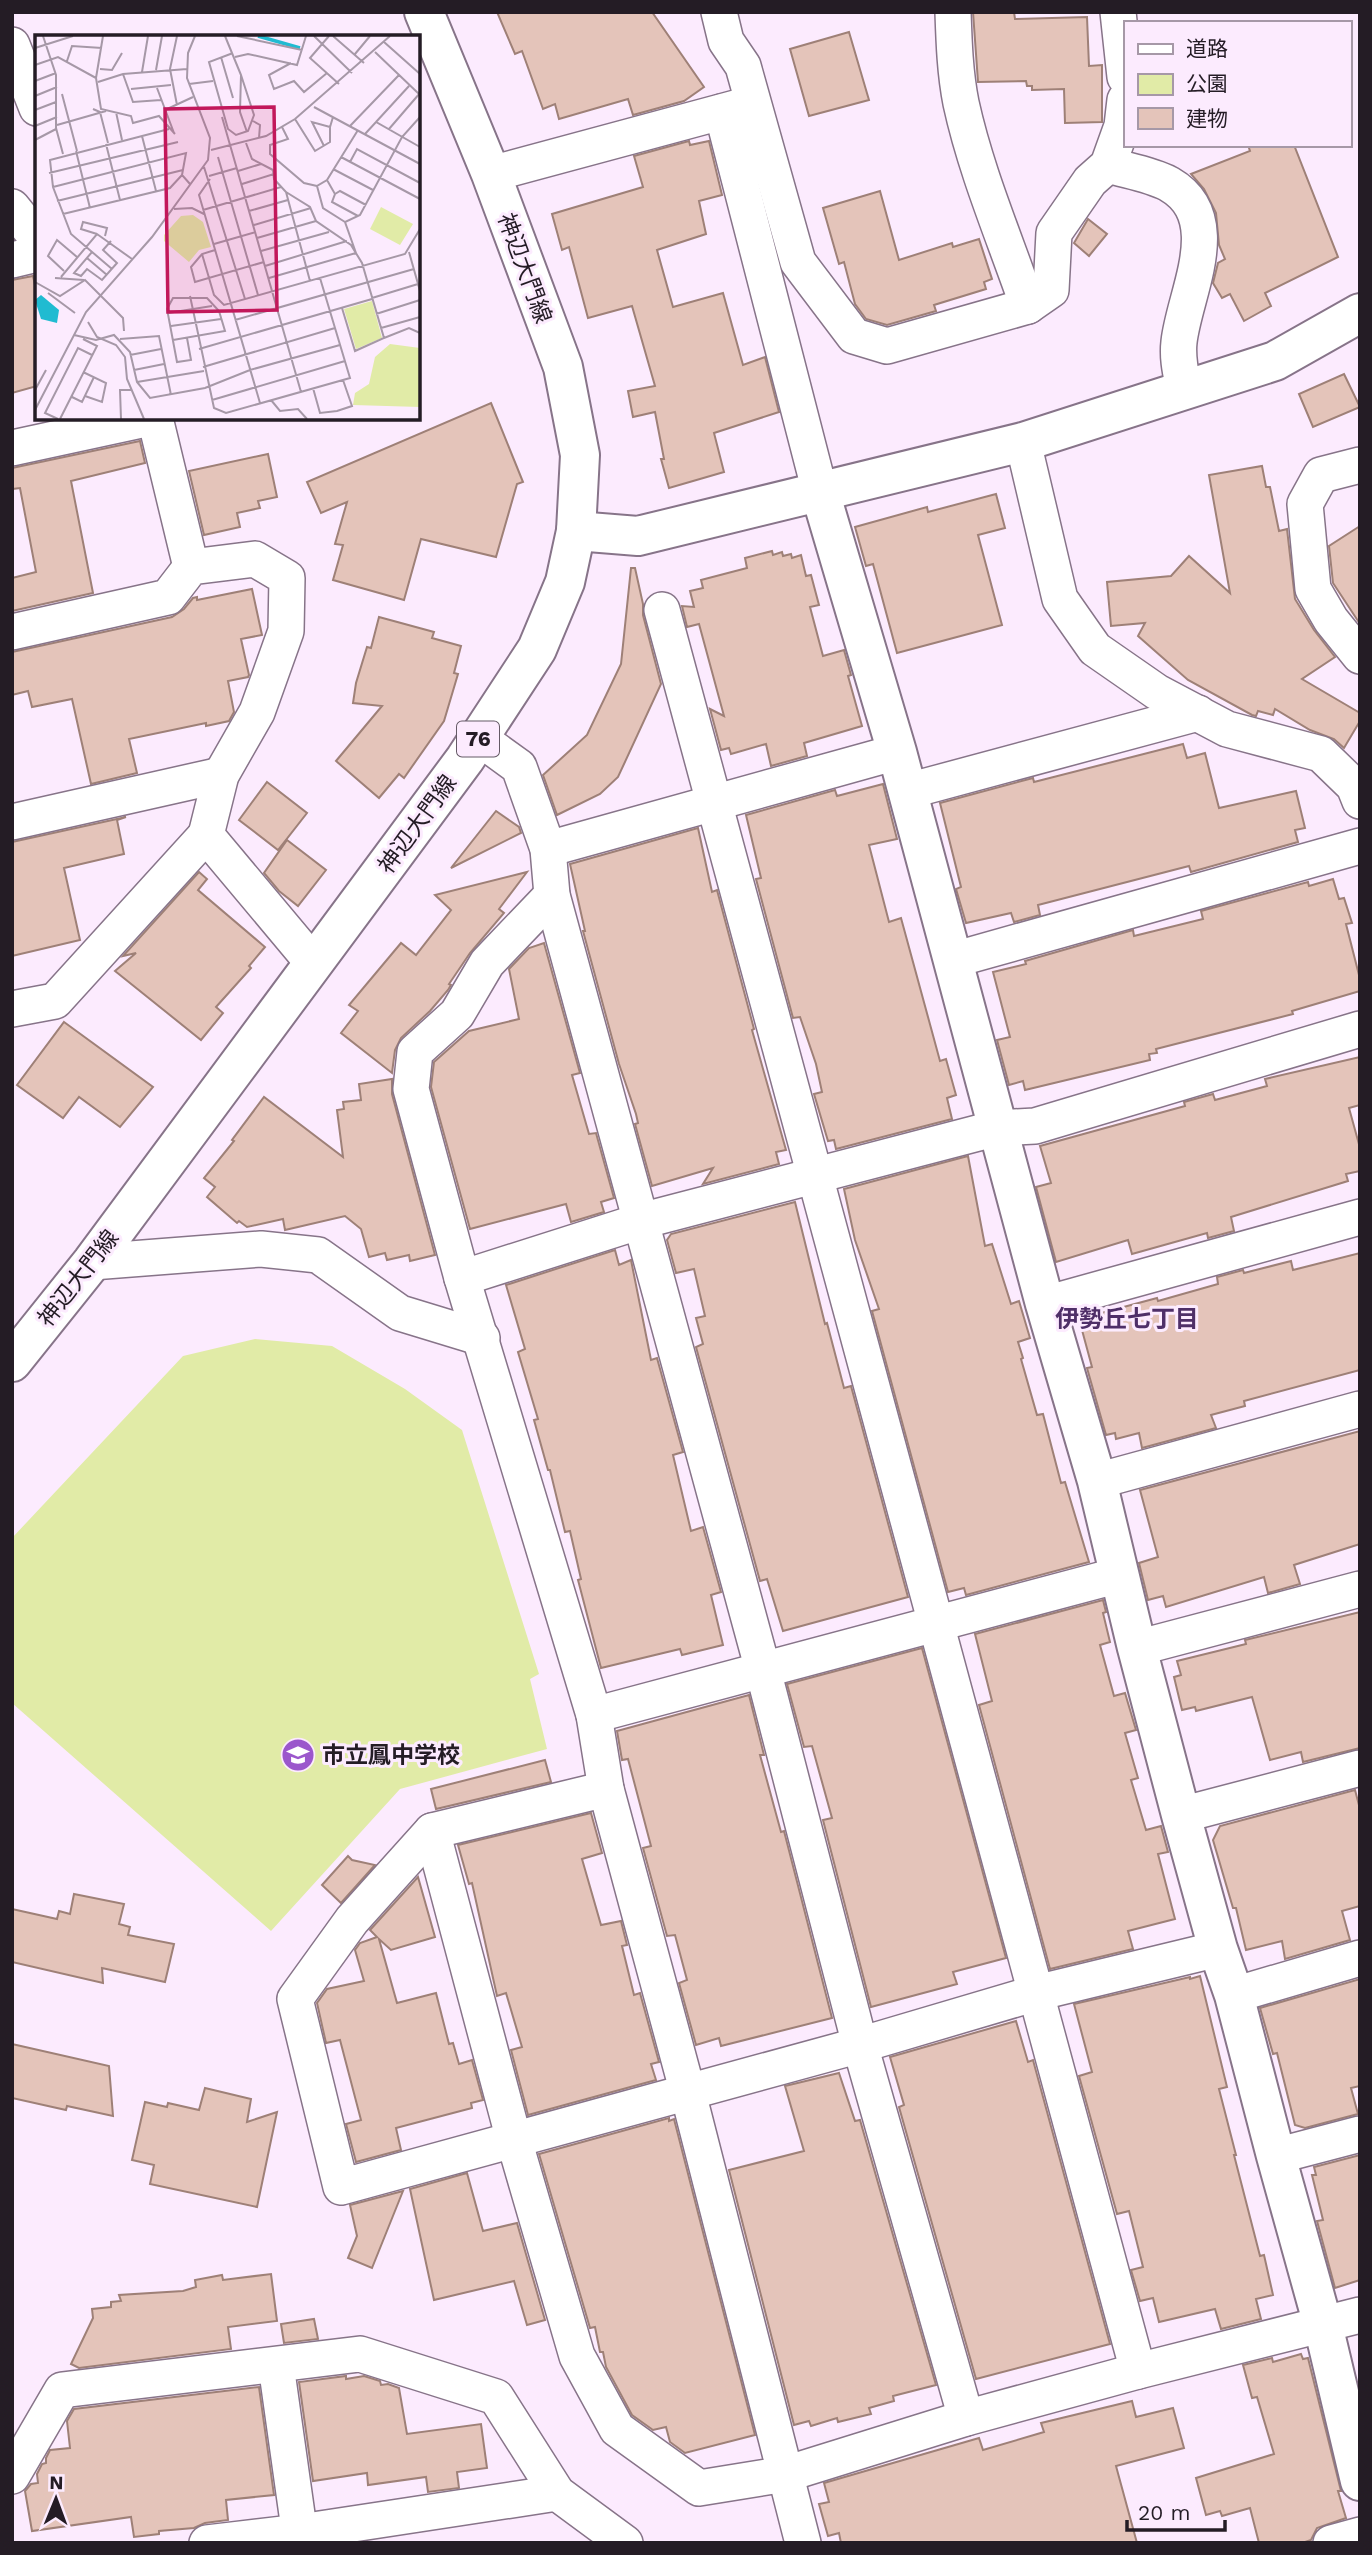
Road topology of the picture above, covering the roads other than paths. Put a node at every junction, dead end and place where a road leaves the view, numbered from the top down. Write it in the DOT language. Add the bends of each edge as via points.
graph roads {
  1 [pos="424,12"];
  2 [pos="719,12"];
  3 [pos="953,12"];
  4 [pos="1118,12"];
  5 [pos="12,45"];
  6 [pos="1124,68"];
  7 [pos="35,103"];
  8 [pos="738,108"];
  9 [pos="1124,109"];
  10 [pos="1108,165"];
  11 [pos="491,174"];
  12 [pos="12,207"];
  13 [pos="35,236"];
  14 [pos="35,254"];
  15 [pos="12,260"];
  16 [pos="1028,306"];
  17 [pos="1360,313"];
  18 [pos="1184,390"];
  19 [pos="144,420"];
  20 [pos="154,420"];
  21 [pos="1023,442"];
  22 [pos="12,449"];
  23 [pos="1360,465"];
  24 [pos="820,492"];
  25 [pos="576,531"];
  26 [pos="191,567"];
  27 [pos="662,610"];
  28 [pos="12,632"];
  29 [pos="1360,656"];
  30 [pos="1198,713"];
  31 [pos="479,738"];
  32 [pos="897,752"];
  33 [pos="221,775"];
  34 [pos="908,791"];
  35 [pos="1360,801"];
  36 [pos="715,803"];
  37 [pos="12,822"];
  38 [pos="206,835"];
  39 [pos="1360,846"];
  40 [pos="548,849"];
  41 [pos="552,895"];
  42 [pos="953,960"];
  43 [pos="314,964"];
  44 [pos="12,1009"];
  45 [pos="1360,1029"];
  46 [pos="997,1128"];
  47 [pos="814,1176"];
  48 [pos="1360,1217"];
  49 [pos="641,1221"];
  50 [pos="92,1262"];
  51 [pos="462,1278"];
  52 [pos="1045,1304"];
  53 [pos="482,1338"];
  54 [pos="12,1362"];
  55 [pos="1360,1409"];
  56 [pos="1097,1481"];
  57 [pos="1119,1575"];
  58 [pos="1360,1589"];
  59 [pos="937,1624"];
  60 [pos="1137,1648"];
  61 [pos="764,1670"];
  62 [pos="594,1715"];
  63 [pos="1360,1768"];
  64 [pos="606,1789"];
  65 [pos="1181,1815"];
  66 [pos="432,1832"];
  67 [pos="1218,1949"];
  68 [pos="1360,1958"];
  69 [pos="1036,1993"];
  70 [pos="1234,1995"];
  71 [pos="860,2045"];
  72 [pos="688,2092"];
  73 [pos="1360,2134"];
  74 [pos="514,2140"];
  75 [pos="1276,2156"];
  76 [pos="1360,2315"];
  77 [pos="1323,2325"];
  78 [pos="276,2365"];
  79 [pos="1138,2371"];
  80 [pos="966,2418"];
  81 [pos="786,2474"];
  82 [pos="12,2476"];
  83 [pos="1360,2481"];
  84 [pos="557,2493"];
  85 [pos="1360,2535"];
  86 [pos="300,2537"];
  87 [pos="207,2543"];
  88 [pos="625,2543"];
  89 [pos="803,2543"];
  90 [pos="1331,2543"];
  1 -- 11 [label="street, 神辺大門線 / 76"];
  2 -- 8 [label="street" via="726,41 743,66"];
  3 -- 16 [label="street" via="961,100 972,145"];
  4 -- 6 [label="street"];
  5 -- 7 [label="street"];
  8 -- 11 [label="street"];
  8 -- 16 [label="street" via="798,262 854,335 887,346"];
  8 -- 24 [label="street"];
  9 -- 10 [label="street"];
  10 -- 16 [label="street" via="1090,181 1055,233 1051,290"];
  10 -- 18 [label="street" via="1170,185 1186,198 1197,219 1198,264 1179,341"];
  11 -- 25 [label="street, 神辺大門線 / 76" via="563,367 580,455"];
  12 -- 13 [label="street"];
  14 -- 15 [label="street"];
  17 -- 18 [label="street" via="1275,361"];
  18 -- 21 [label="street"];
  19 -- 22 [label="street"];
  20 -- 26 [label="street"];
  21 -- 24 [label="street"];
  21 -- 30 [label="street" via="1060,599 1096,649 1157,692"];
  23 -- 29 [label="street" via="1321,475 1305,504 1313,589"];
  24 -- 25 [label="street" via="638,536"];
  24 -- 32 [label="street"];
  25 -- 31 [label="street, 神辺大門線 / 76" via="565,582 537,649"];
  26 -- 28 [label="street" via="168,597"];
  26 -- 33 [label="street" via="255,559 287,578 286,631 257,712"];
  27 -- 36 [label="street"];
  30 -- 34 [label="street"];
  30 -- 35 [label="street" via="1227,729 1321,754 1354,786"];
  31 -- 40 [label="street" via="519,767"];
  31 -- 43 [label="street, 神辺大門線 / 76"];
  32 -- 34 [label="street"];
  32 -- 36 [label="street"];
  33 -- 37 [label="street"];
  33 -- 38 [label="street"];
  34 -- 42 [label="street"];
  36 -- 40 [label="street"];
  36 -- 47 [label="street"];
  38 -- 43 [label="street"];
  38 -- 44 [label="street" via="54,1001"];
  39 -- 42 [label="street"];
  40 -- 41 [label="street"];
  41 -- 49 [label="street"];
  41 -- 51 [label="street" via="487,963 457,1014 415,1052 411,1089"];
  42 -- 46 [label="street"];
  43 -- 50 [label="street, 神辺大門線 / 76"];
  45 -- 46 [label="street" via="1035,1126"];
  46 -- 47 [label="street"];
  46 -- 52 [label="street"];
  47 -- 49 [label="street"];
  47 -- 59 [label="street"];
  48 -- 52 [label="street"];
  49 -- 51 [label="street"];
  49 -- 61 [label="street"];
  50 -- 53 [label="street" via="261,1249 318,1255 400,1314"];
  50 -- 54 [label="street, 神辺大門線 / 76"];
  51 -- 53 [label="street"];
  52 -- 56 [label="street"];
  53 -- 62 [label="street"];
  55 -- 56 [label="street"];
  56 -- 57 [label="street"];
  57 -- 59 [label="street"];
  57 -- 60 [label="street"];
  58 -- 60 [label="street"];
  59 -- 61 [label="street"];
  59 -- 69 [label="street"];
  60 -- 65 [label="street"];
  61 -- 62 [label="street"];
  61 -- 71 [label="street"];
  62 -- 64 [label="street"];
  63 -- 65 [label="street"];
  64 -- 66 [label="street"];
  64 -- 72 [label="street"];
  65 -- 67 [label="street"];
  66 -- 74 [label="street"];
  66 -- 74 [label="street" via="352,1920 295,1999 341,2187"];
  67 -- 69 [label="street"];
  67 -- 70 [label="street"];
  68 -- 70 [label="street"];
  69 -- 71 [label="street"];
  69 -- 79 [label="street"];
  70 -- 75 [label="street"];
  71 -- 72 [label="street"];
  71 -- 80 [label="street"];
  72 -- 74 [label="street"];
  72 -- 81 [label="street"];
  73 -- 75 [label="street"];
  74 -- 81 [label="street" via="577,2356 617,2429 699,2488"];
  75 -- 77 [label="street"];
  76 -- 77 [label="street"];
  77 -- 79 [label="street"];
  77 -- 83 [label="street"];
  78 -- 82 [label="street" via="62,2390"];
  78 -- 84 [label="street" via="360,2354 496,2397"];
  78 -- 86 [label="street"];
  79 -- 80 [label="street"];
  80 -- 81 [label="street"];
  81 -- 89 [label="street"];
  84 -- 86 [label="street"];
  84 -- 88 [label="street"];
  85 -- 90 [label="street"];
  86 -- 87 [label="street"];
}
